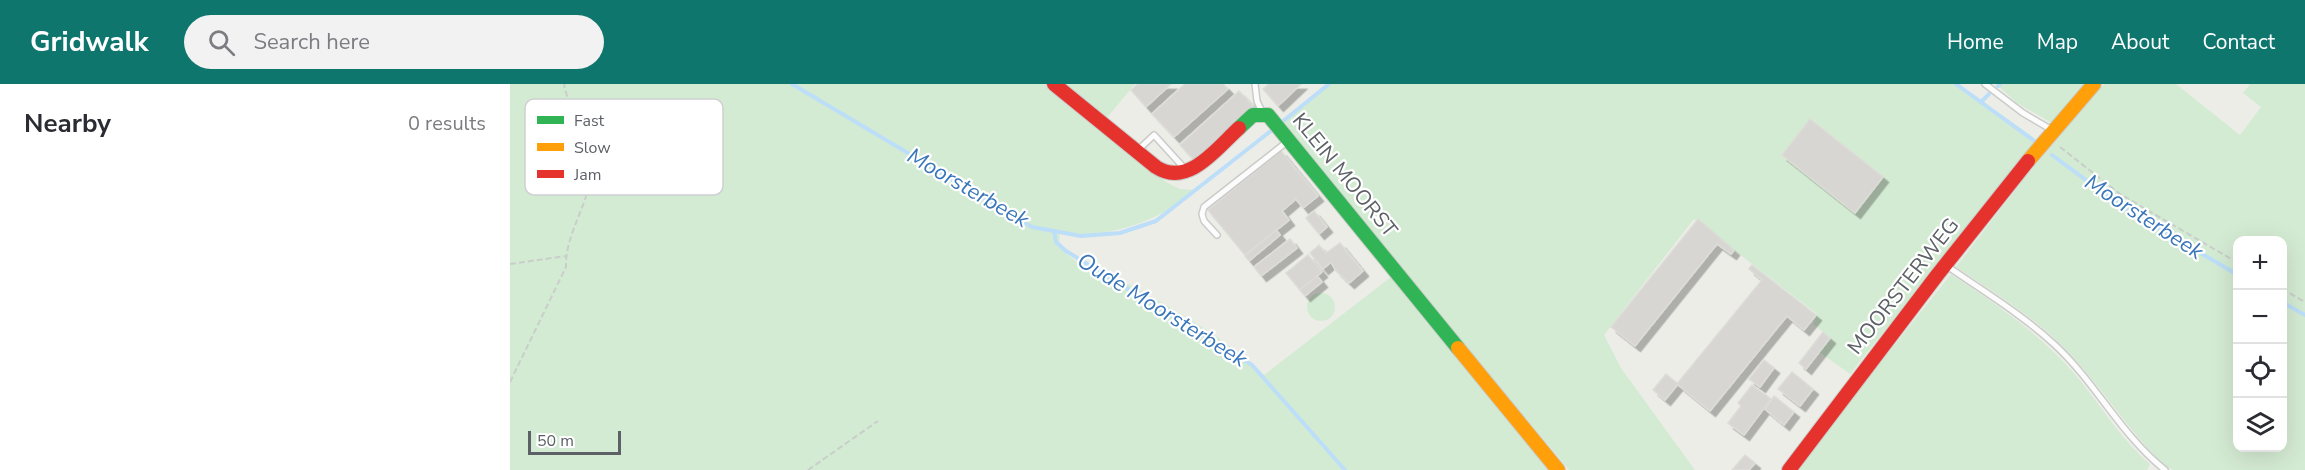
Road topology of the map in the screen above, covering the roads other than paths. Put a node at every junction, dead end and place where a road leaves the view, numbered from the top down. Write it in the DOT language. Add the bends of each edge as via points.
graph roads {
  1 [pos="1054,84"];
  2 [pos="1256,84"];
  3 [pos="1985,84"];
  4 [pos="2094,84"];
  5 [pos="1263,114"];
  6 [pos="2051,134"];
  7 [pos="1289,140"];
  8 [pos="1136,152"];
  9 [pos="1188,172"];
  10 [pos="1217,236"];
  11 [pos="1945,265"];
  12 [pos="1558,470"];
  13 [pos="1789,470"];
  14 [pos="2165,470"];
  1 -- 8 [label="street"];
  2 -- 5 [label="lane" via="1257,102"];
  3 -- 6 [label="lane"];
  4 -- 6 [label="street, MOORSTERWEG"];
  5 -- 7 [label="street, KLEIN MOORST" via="1271,117"];
  5 -- 9 [label="street, KLEIN MOORST" via="1253,115"];
  6 -- 11 [label="street, MOORSTERWEG"];
  7 -- 10 [label="lane" via="1204,207 1204,221"];
  7 -- 12 [label="street, KLEIN MOORST"];
  8 -- 9 [label="street" via="1162,172 1175,176"];
  8 -- 9 [label="lane" via="1154,135"];
  11 -- 13 [label="street, MOORSTERWEG"];
  11 -- 14 [label="lane" via="2012,310 2056,346 2135,442"];
}
